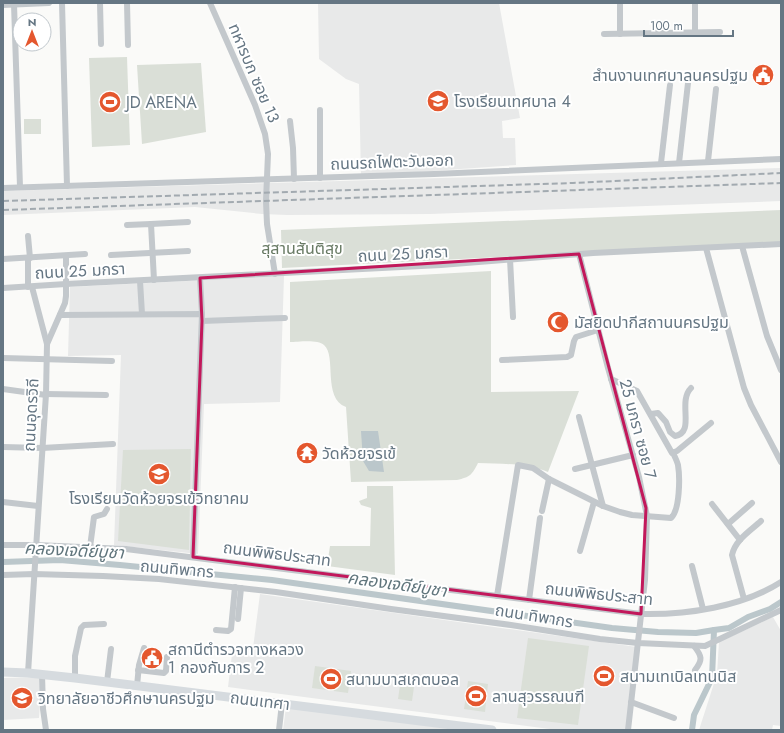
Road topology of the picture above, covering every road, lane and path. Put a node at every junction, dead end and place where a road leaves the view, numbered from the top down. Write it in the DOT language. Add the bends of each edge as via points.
graph roads {
  1 [pos="49,3"];
  2 [pos="62,3"];
  3 [pos="100,3"];
  4 [pos="127,3"];
  5 [pos="210,3"];
  6 [pos="620,3"];
  7 [pos="695,3"];
  8 [pos="14,4"];
  9 [pos="3,5"];
  10 [pos="695,32"];
  11 [pos="720,32"];
  12 [pos="604,34"];
  13 [pos="620,34"];
  14 [pos="101,44"];
  15 [pos="128,45"];
  16 [pos="688,83"];
  17 [pos="670,85"];
  18 [pos="716,89"];
  19 [pos="320,110"];
  20 [pos="290,122"];
  21 [pos="781,159"];
  22 [pos="708,161"];
  23 [pos="661,163"];
  24 [pos="678,163"];
  25 [pos="320,178"];
  26 [pos="266,179"];
  27 [pos="294,179"];
  28 [pos="67,186"];
  29 [pos="20,187"];
  30 [pos="3,188"];
  31 [pos="188,222"];
  32 [pos="151,224"];
  33 [pos="127,225"];
  34 [pos="28,236"];
  35 [pos="781,244"];
  36 [pos="742,246"];
  37 [pos="706,248"];
  38 [pos="188,252"];
  39 [pos="152,253"];
  40 [pos="85,254"];
  41 [pos="579,254"];
  42 [pos="111,255"];
  43 [pos="66,256"];
  44 [pos="29,258"];
  45 [pos="3,259"];
  46 [pos="510,259"];
  47 [pos="275,274"];
  48 [pos="200,278"];
  49 [pos="154,280"];
  50 [pos="140,281"];
  51 [pos="66,284"];
  52 [pos="30,287"];
  53 [pos="3,288"];
  54 [pos="142,314"];
  55 [pos="202,314"];
  56 [pos="60,315"];
  57 [pos="513,317"];
  58 [pos="285,318"];
  59 [pos="202,321"];
  60 [pos="598,330"];
  61 [pos="47,344"];
  62 [pos="3,358"];
  63 [pos="46,359"];
  64 [pos="502,360"];
  65 [pos="112,361"];
  66 [pos="781,370"];
  67 [pos="611,379"];
  68 [pos="691,388"];
  69 [pos="3,389"];
  70 [pos="46,394"];
  71 [pos="106,395"];
  72 [pos="651,414"];
  73 [pos="579,417"];
  74 [pos="711,423"];
  75 [pos="113,444"];
  76 [pos="3,447"];
  77 [pos="42,448"];
  78 [pos="673,453"];
  79 [pos="633,455"];
  80 [pos="781,462"];
  81 [pos="592,465"];
  82 [pos="575,469"];
  83 [pos="549,479"];
  84 [pos="3,502"];
  85 [pos="594,502"];
  86 [pos="752,503"];
  87 [pos="712,504"];
  88 [pos="38,506"];
  89 [pos="603,506"];
  90 [pos="107,509"];
  91 [pos="542,511"];
  92 [pos="647,516"];
  93 [pos="540,518"];
  94 [pos="761,521"];
  95 [pos="728,524"];
  96 [pos="740,540"];
  97 [pos="3,545"];
  98 [pos="36,545"];
  99 [pos="90,547"];
  100 [pos="580,551"];
  101 [pos="193,557"];
  102 [pos="692,566"];
  103 [pos="34,574"];
  104 [pos="3,575"];
  105 [pos="781,582"];
  106 [pos="238,588"];
  107 [pos="276,592"];
  108 [pos="497,596"];
  109 [pos="744,599"];
  110 [pos="529,600"];
  111 [pos="704,609"];
  112 [pos="781,610"];
  113 [pos="641,616"];
  114 [pos="238,619"];
  115 [pos="104,624"];
  116 [pos="216,630"];
  117 [pos="639,640"];
  118 [pos="694,646"];
  119 [pos="144,648"];
  120 [pos="111,649"];
  121 [pos="168,657"];
  122 [pos="138,670"];
  123 [pos="695,670"];
  124 [pos="3,672"];
  125 [pos="28,673"];
  126 [pos="42,674"];
  127 [pos="75,678"];
  128 [pos="107,682"];
  129 [pos="137,686"];
  130 [pos="631,702"];
  131 [pos="282,703"];
  132 [pos="674,718"];
  133 [pos="46,730"];
  134 [pos="279,730"];
  135 [pos="492,730"];
  136 [pos="628,730"];
  1 -- 8 [label="street"];
  2 -- 28 [label="street"];
  3 -- 14 [label="street"];
  4 -- 15 [label="street"];
  5 -- 26 [label="street, ทหารบก ซอย 13" via="255,105 265,134 268,154"];
  6 -- 13 [label="street"];
  7 -- 10 [label="street"];
  8 -- 9 [label="street"];
  8 -- 29 [label="street"];
  10 -- 11 [label="street"];
  10 -- 13 [label="street"];
  12 -- 13 [label="street"];
  16 -- 24 [label="street"];
  17 -- 23 [label="street"];
  18 -- 22 [label="street"];
  19 -- 25 [label="street"];
  20 -- 27 [label="street"];
  21 -- 22 [label="street, ถนนรถไฟตะวันออก"];
  22 -- 24 [label="street, ถนนรถไฟตะวันออก"];
  23 -- 24 [label="street, ถนนรถไฟตะวันออก"];
  23 -- 25 [label="street, ถนนรถไฟตะวันออก"];
  25 -- 27 [label="street, ถนนรถไฟตะวันออก"];
  26 -- 27 [label="street, ถนนรถไฟตะวันออก"];
  26 -- 28 [label="street, ถนนรถไฟตะวันออก"];
  26 -- 47 [label="street, ทหารบก ซอย 13" via="267,224"];
  28 -- 29 [label="street, ถนนรถไฟตะวันออก"];
  29 -- 30 [label="street, ถนนรถไฟตะวันออก"];
  31 -- 32 [label="street"];
  32 -- 33 [label="street"];
  32 -- 39 [label="street"];
  34 -- 44 [label="street, ถนนอุดรวิถี"];
  35 -- 36 [label="street, ถนน 25 มกรา"];
  36 -- 37 [label="street, ถนน 25 มกรา"];
  36 -- 66 [label="street" via="768,336"];
  37 -- 41 [label="street, ถนน 25 มกรา"];
  37 -- 80 [label="street" via="744,388"];
  38 -- 39 [label="street"];
  39 -- 42 [label="street"];
  39 -- 49 [label="street"];
  40 -- 43 [label="street"];
  41 -- 46 [label="street, ถนน 25 มกรา"];
  41 -- 60 [label="street, 25 มกรา ซอย 7"];
  43 -- 44 [label="street"];
  43 -- 51 [label="street"];
  44 -- 45 [label="street"];
  44 -- 52 [label="street, ถนนอุดรวิถี"];
  46 -- 47 [label="street, ถนน 25 มกรา"];
  46 -- 57 [label="street"];
  47 -- 48 [label="street, ถนน 25 มกรา"];
  48 -- 49 [label="street, ถนน 25 มกรา"];
  48 -- 55 [label="street"];
  49 -- 50 [label="street, ถนน 25 มกรา"];
  50 -- 51 [label="street, ถนน 25 มกรา"];
  50 -- 54 [label="street"];
  51 -- 52 [label="street, ถนน 25 มกรา"];
  51 -- 56 [label="street"];
  52 -- 53 [label="street, ถนน 25 มกรา"];
  52 -- 61 [label="street, ถนนอุดรวิถี"];
  54 -- 55 [label="street"];
  54 -- 56 [label="street"];
  55 -- 59 [label="street"];
  56 -- 61 [label="street"];
  58 -- 59 [label="street"];
  59 -- 101 [label="street"];
  60 -- 64 [label="street" via="576,337 571,355 567,357"];
  60 -- 67 [label="street, 25 มกรา ซอย 7"];
  61 -- 63 [label="street, ถนนอุดรวิถี"];
  62 -- 63 [label="street"];
  63 -- 65 [label="street"];
  63 -- 70 [label="street, ถนนอุดรวิถี"];
  67 -- 72 [label="street" via="637,391"];
  67 -- 79 [label="street, 25 มกรา ซอย 7"];
  68 -- 72 [label="street" via="684,404 686,423 680,434 672,435 658,413"];
  69 -- 70 [label="street"];
  70 -- 71 [label="street"];
  70 -- 77 [label="street, ถนนอุดรวิถี"];
  72 -- 78 [label="street"];
  73 -- 81 [label="street"];
  74 -- 78 [label="street"];
  75 -- 77 [label="street"];
  76 -- 77 [label="street"];
  77 -- 88 [label="street, ถนนอุดรวิถี"];
  78 -- 92 [label="street" via="678,467 678,499 673,517"];
  79 -- 81 [label="street"];
  79 -- 92 [label="street, 25 มกรา ซอย 7"];
  81 -- 82 [label="street"];
  81 -- 89 [label="street"];
  83 -- 85 [label="street"];
  83 -- 91 [label="street"];
  83 -- 108 [label="street" via="533,468 518,464"];
  84 -- 88 [label="street"];
  85 -- 89 [label="street"];
  85 -- 100 [label="street"];
  86 -- 95 [label="street"];
  87 -- 95 [label="street"];
  88 -- 98 [label="street, ถนนอุดรวิถี"];
  89 -- 92 [label="street" via="632,515"];
  90 -- 99 [label="street" via="104,514 94,517"];
  92 -- 113 [label="street, 25 มกรา ซอย 7"];
  93 -- 110 [label="street"];
  94 -- 96 [label="street"];
  95 -- 96 [label="street"];
  96 -- 109 [label="street" via="732,555"];
  97 -- 98 [label="street, ถนนพิพิธประสาท"];
  98 -- 99 [label="street, ถนนพิพิธประสาท"];
  98 -- 103 [label="street, ถนนอุดรวิถี"];
  99 -- 101 [label="street, ถนนพิพิธประสาท"];
  101 -- 108 [label="street, ถนนพิพิธประสาท"];
  102 -- 111 [label="street"];
  103 -- 104 [label="street, ถนนทิพากร"];
  103 -- 106 [label="street, ถนนทิพากร" via="152,578"];
  103 -- 125 [label="street, ถนนอุดรวิถี"];
  105 -- 109 [label="street, ถนนพิพิธประสาท"];
  106 -- 107 [label="street, ถนนทิพากร"];
  106 -- 114 [label="street"];
  106 -- 116 [label="street" via="231,629"];
  107 -- 117 [label="street, ถนน ทิพากร" via="600,639"];
  108 -- 110 [label="street, ถนนพิพิธประสาท"];
  109 -- 111 [label="street, ถนนพิพิธประสาท"];
  110 -- 113 [label="street, ถนนพิพิธประสาท"];
  111 -- 113 [label="street, ถนนพิพิธประสาท"];
  112 -- 118 [label="street, ถนน ทิพากร" via="708,645"];
  113 -- 117 [label="street, 25 มกรา ซอย 7"];
  115 -- 127 [label="street" via="84,625 80,628 75,656"];
  117 -- 118 [label="street, ถนน ทิพากร"];
  117 -- 130 [label="street, 25 มกรา ซอย 7"];
  118 -- 123 [label="street" via="699,651 701,659"];
  119 -- 122 [label="street"];
  120 -- 128 [label="street"];
  121 -- 122 [label="street" via="164,673"];
  122 -- 129 [label="street"];
  124 -- 125 [label="main road, ถนนเทศา"];
  125 -- 126 [label="main road, ถนนเทศา"];
  126 -- 127 [label="main road, ถนนเทศา"];
  126 -- 133 [label="street"];
  127 -- 128 [label="main road, ถนนเทศา"];
  128 -- 129 [label="main road, ถนนเทศา"];
  129 -- 131 [label="main road, ถนนเทศา"];
  130 -- 132 [label="street"];
  130 -- 136 [label="street, 25 มกรา ซอย 7"];
  131 -- 134 [label="street"];
  131 -- 135 [label="main road, ถนนเทศา"];
}
